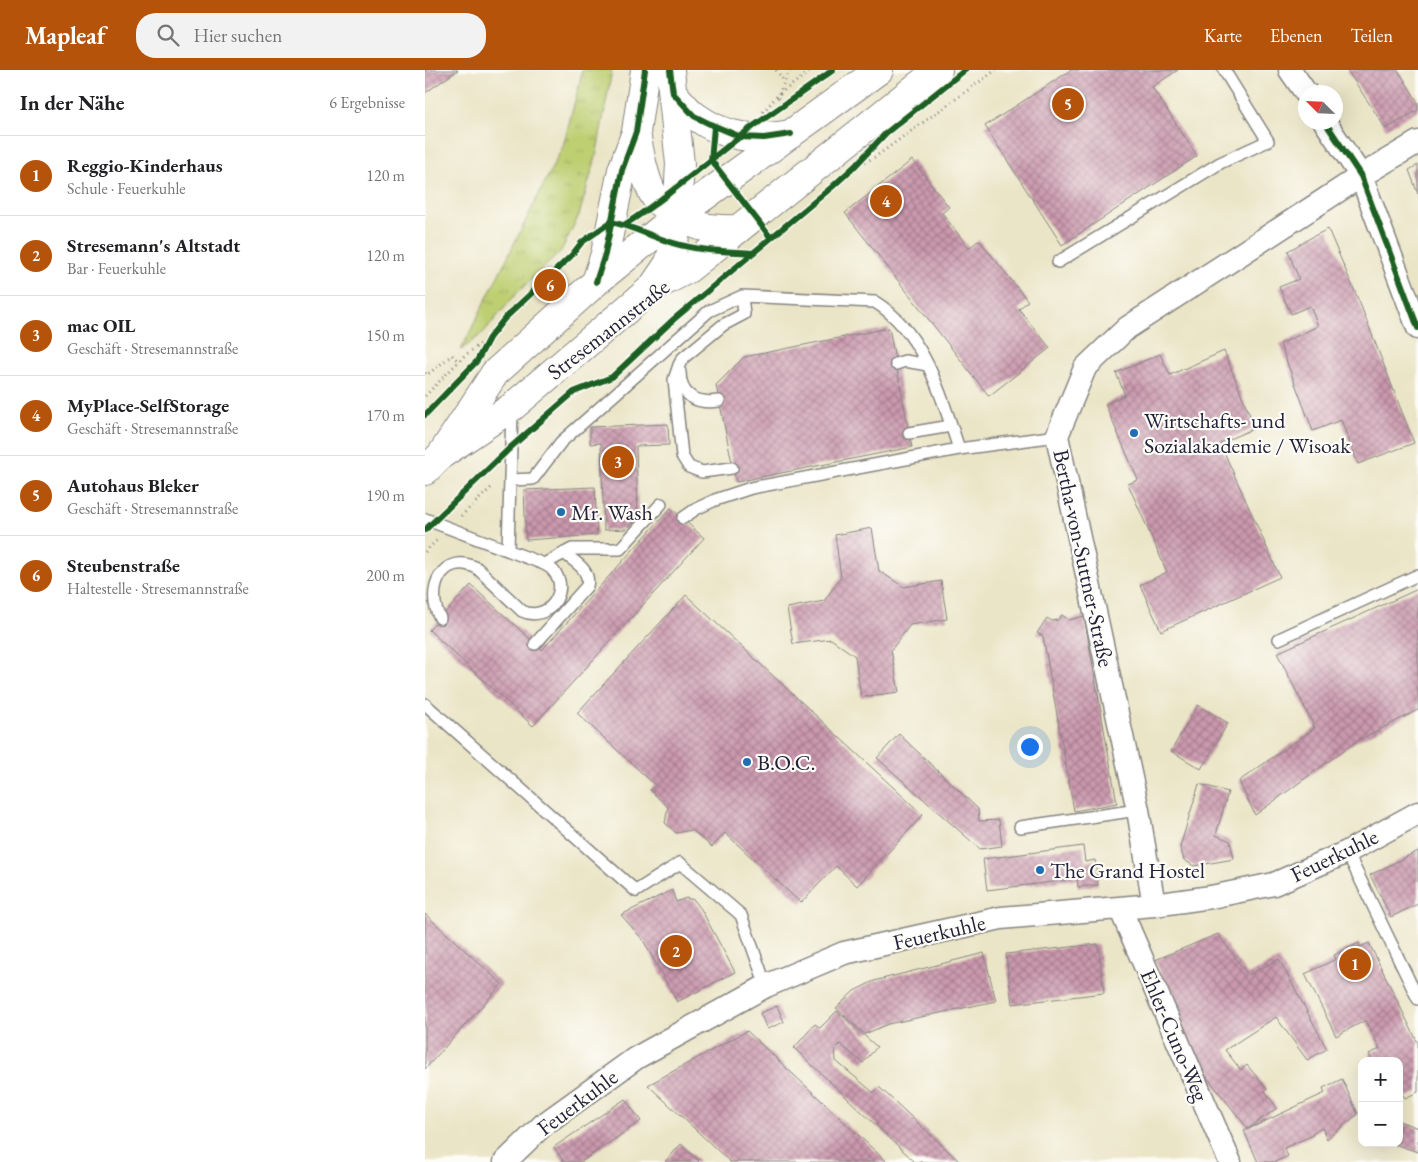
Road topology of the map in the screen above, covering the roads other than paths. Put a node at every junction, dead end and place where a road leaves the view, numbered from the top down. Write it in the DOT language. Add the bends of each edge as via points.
graph roads {
  1 [pos="645,70"];
  2 [pos="879,70"];
  3 [pos="938,70"];
  4 [pos="1225,70"];
  5 [pos="1291,70"];
  6 [pos="671,82"];
  7 [pos="1300,85"];
  8 [pos="1330,130"];
  9 [pos="636,132"];
  10 [pos="791,134"];
  11 [pos="1418,142"];
  12 [pos="1361,176"];
  13 [pos="677,216"];
  14 [pos="738,229"];
  15 [pos="1058,262"];
  16 [pos="596,282"];
  17 [pos="653,288"];
  18 [pos="742,296"];
  19 [pos="1418,328"];
  20 [pos="689,353"];
  21 [pos="896,364"];
  22 [pos="928,365"];
  23 [pos="719,401"];
  24 [pos="512,408"];
  25 [pos="951,426"];
  26 [pos="909,433"];
  27 [pos="1057,436"];
  28 [pos="959,449"];
  29 [pos="433,463"];
  30 [pos="732,468"];
  31 [pos="510,480"];
  32 [pos="661,504"];
  33 [pos="683,518"];
  34 [pos="425,519"];
  35 [pos="508,550"];
  36 [pos="564,553"];
  37 [pos="544,564"];
  38 [pos="1418,575"];
  39 [pos="441,618"];
  40 [pos="1279,639"];
  41 [pos="535,644"];
  42 [pos="425,704"];
  43 [pos="1138,810"];
  44 [pos="1418,813"];
  45 [pos="1020,828"];
  46 [pos="1347,852"];
  47 [pos="1154,905"];
  48 [pos="1120,908"];
  49 [pos="766,986"];
  50 [pos="1418,999"];
  51 [pos="505,1162"];
  52 [pos="1230,1162"];
  1 -- 9 [label="main road"];
  2 -- 10 [label="main road, Stresemannstraße"];
  3 -- 14 [label="main road, Stresemannstraße"];
  4 -- 15 [label="lane" via="1268,141 1220,163"];
  5 -- 7 [label="street"];
  6 -- 10 [label="main road" via="695,116 721,130 741,137"];
  6 -- 13 [label="main road" via="680,164"];
  8 -- 12 [label="street"];
  9 -- 13 [label="main road" via="641,162 657,200"];
  9 -- 16 [label="main road" via="622,170"];
  10 -- 13 [label="main road, Stresemannstraße"];
  11 -- 12 [label="street, Bertha-von-Suttner-Straße"];
  12 -- 19 [label="street"];
  12 -- 27 [label="street, Bertha-von-Suttner-Straße" via="1127,328 1085,368"];
  13 -- 14 [label="main road" via="694,226"];
  13 -- 16 [label="main road, Stresemannstraße"];
  13 -- 17 [label="main road" via="669,263"];
  14 -- 17 [label="main road, Stresemannstraße" via="688,270"];
  16 -- 29 [label="main road, Stresemannstraße" via="495,374"];
  17 -- 24 [label="main road, Stresemannstraße"];
  18 -- 20 [label="lane" via="744,314 723,325"];
  18 -- 22 [label="lane" via="875,302 890,312 916,342"];
  18 -- 31 [label="lane" via="709,311 561,442 533,478"];
  20 -- 23 [label="lane" via="680,369 683,388 697,400 707,403"];
  20 -- 30 [label="lane" via="679,365 674,380 681,456 689,467 702,472"];
  21 -- 22 [label="lane" via="905,361"];
  22 -- 25 [label="lane"];
  24 -- 29 [label="main road, Stresemannstraße"];
  24 -- 31 [label="lane"];
  25 -- 26 [label="lane"];
  25 -- 28 [label="lane"];
  27 -- 28 [label="lane"];
  27 -- 43 [label="street, Bertha-von-Suttner-Straße"];
  28 -- 33 [label="lane" via="751,488 715,500"];
  31 -- 35 [label="lane"];
  32 -- 36 [label="lane" via="621,549 572,548"];
  34 -- 35 [label="lane"];
  35 -- 37 [label="lane"];
  36 -- 37 [label="lane"];
  36 -- 41 [label="lane" via="585,571 587,586"];
  37 -- 39 [label="lane" via="559,577 560,592 547,610 535,614 522,611 477,568 461,563 445,568 438,573 430,589 432,607"];
  38 -- 40 [label="lane"];
  42 -- 49 [label="lane" via="636,891 680,863 741,915"];
  43 -- 45 [label="lane"];
  43 -- 47 [label="street, Bertha-von-Suttner-Straße"];
  44 -- 46 [label="street, Feuerkuhle"];
  46 -- 47 [label="street, Feuerkuhle" via="1274,884"];
  46 -- 50 [label="lane"];
  47 -- 48 [label="street, Feuerkuhle"];
  48 -- 49 [label="street, Feuerkuhle" via="1001,918 844,953"];
  48 -- 52 [label="street, Ehler-Cuno-Weg"];
  49 -- 51 [label="street, Feuerkuhle" via="636,1058 543,1125"];
}
